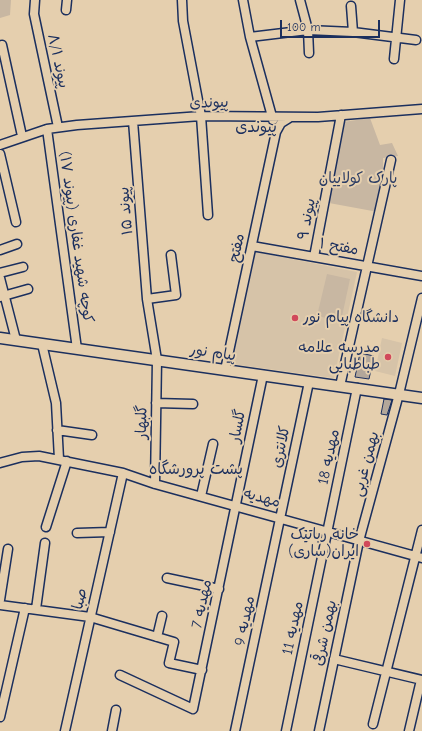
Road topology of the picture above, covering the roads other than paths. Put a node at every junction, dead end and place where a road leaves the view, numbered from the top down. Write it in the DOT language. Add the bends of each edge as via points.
graph roads {
  1 [pos="35,0"];
  2 [pos="67,0"];
  3 [pos="182,0"];
  4 [pos="243,0"];
  5 [pos="300,0"];
  6 [pos="400,0"];
  7 [pos="351,6"];
  8 [pos="66,10"];
  9 [pos="308,30"];
  10 [pos="353,32"];
  11 [pos="250,36"];
  12 [pos="396,37"];
  13 [pos="416,40"];
  14 [pos="2,44"];
  15 [pos="310,53"];
  16 [pos="394,59"];
  17 [pos="422,111"];
  18 [pos="341,115"];
  19 [pos="201,116"];
  20 [pos="271,117"];
  21 [pos="289,118"];
  22 [pos="133,121"];
  23 [pos="58,127"];
  24 [pos="47,129"];
  25 [pos="276,132"];
  26 [pos="22,136"];
  27 [pos="0,145"];
  28 [pos="0,154"];
  29 [pos="391,160"];
  30 [pos="208,215"];
  31 [pos="16,222"];
  32 [pos="17,244"];
  33 [pos="252,246"];
  34 [pos="0,250"];
  35 [pos="172,255"];
  36 [pos="314,257"];
  37 [pos="365,266"];
  38 [pos="23,267"];
  39 [pos="0,273"];
  40 [pos="422,276"];
  41 [pos="0,278"];
  42 [pos="28,289"];
  43 [pos="2,297"];
  44 [pos="422,298"];
  45 [pos="147,299"];
  46 [pos="420,319"];
  47 [pos="0,338"];
  48 [pos="16,340"];
  49 [pos="42,344"];
  50 [pos="77,349"];
  51 [pos="157,360"];
  52 [pos="225,370"];
  53 [pos="262,375"];
  54 [pos="309,382"];
  55 [pos="340,386"];
  56 [pos="357,388"];
  57 [pos="399,394"];
  58 [pos="422,398"];
  59 [pos="156,403"];
  60 [pos="193,404"];
  61 [pos="57,430"];
  62 [pos="92,435"];
  63 [pos="213,444"];
  64 [pos="63,460"];
  65 [pos="0,463"];
  66 [pos="123,473"];
  67 [pos="155,484"];
  68 [pos="201,496"];
  69 [pos="237,506"];
  70 [pos="281,518"];
  71 [pos="46,527"];
  72 [pos="422,530"];
  73 [pos="110,532"];
  74 [pos="328,532"];
  75 [pos="77,534"];
  76 [pos="359,541"];
  77 [pos="45,543"];
  78 [pos="8,549"];
  79 [pos="419,557"];
  80 [pos="167,578"];
  81 [pos="219,589"];
  82 [pos="0,600"];
  83 [pos="0,605"];
  84 [pos="24,608"];
  85 [pos="36,609"];
  86 [pos="162,616"];
  87 [pos="90,617"];
  88 [pos="157,637"];
  89 [pos="334,659"];
  90 [pos="202,670"];
  91 [pos="386,671"];
  92 [pos="120,675"];
  93 [pos="422,680"];
  94 [pos="116,710"];
  95 [pos="0,717"];
  96 [pos="372,724"];
  97 [pos="64,731"];
  98 [pos="112,731"];
  99 [pos="235,731"];
  100 [pos="286,731"];
  101 [pos="319,731"];
  102 [pos="409,731"];
  1 -- 23 [label="street, پیوند ۸/۱" via="34,14"];
  2 -- 8 [label="street"];
  3 -- 19 [label="street" via="183,21"];
  4 -- 11 [label="street"];
  5 -- 9 [label="street"];
  6 -- 12 [label="street"];
  7 -- 10 [label="street"];
  9 -- 10 [label="street"];
  9 -- 11 [label="street"];
  9 -- 15 [label="street"];
  10 -- 12 [label="street"];
  11 -- 20 [label="street"];
  12 -- 13 [label="street"];
  12 -- 16 [label="street"];
  14 -- 26 [label="street"];
  17 -- 18 [label="street, پیوندی"];
  18 -- 21 [label="street, پیوندی"];
  18 -- 36 [label="street, پیوند ۹"];
  19 -- 20 [label="street, پیوندی"];
  19 -- 22 [label="street, پیوندی"];
  19 -- 30 [label="street"];
  20 -- 21 [label="street, پیوندی"];
  20 -- 25 [label="street"];
  21 -- 25 [label="street"];
  22 -- 23 [label="street, پیوندی"];
  22 -- 45 [label="street, پیوند ۱۵"];
  23 -- 24 [label="street, پیوندی"];
  24 -- 26 [label="street, پیوندی"];
  24 -- 50 [label="street, کوچه شهید غفاری (پیوند ۱۷)"];
  25 -- 33 [label="street, مفتح"];
  26 -- 27 [label="street, پیوندی"];
  28 -- 31 [label="street"];
  29 -- 37 [label="street"];
  32 -- 34 [label="street"];
  33 -- 36 [label="street, مفتح ۱"];
  33 -- 52 [label="street, مفتح"];
  35 -- 45 [label="street" via="176,295"];
  36 -- 37 [label="street, مفتح ۱"];
  37 -- 40 [label="street, مفتح ۱"];
  37 -- 55 [label="street"];
  38 -- 39 [label="street"];
  41 -- 43 [label="street"];
  42 -- 43 [label="street"];
  43 -- 48 [label="street"];
  44 -- 46 [label="street, بهمن غربی"];
  45 -- 51 [label="street, پیوند ۱۵"];
  46 -- 57 [label="street, بهمن غربی"];
  47 -- 48 [label="main road, پیام نور"];
  48 -- 49 [label="main road, پیام نور"];
  49 -- 50 [label="main road, پیام نور"];
  49 -- 61 [label="street" via="56,403"];
  50 -- 51 [label="main road, پیام نور"];
  51 -- 52 [label="main road, پیام نور"];
  51 -- 59 [label="street, گلبهار"];
  52 -- 53 [label="main road, پیام نور"];
  53 -- 54 [label="main road, پیام نور"];
  53 -- 69 [label="street, گلسار"];
  54 -- 55 [label="main road, پیام نور"];
  54 -- 70 [label="street, کلانتری"];
  55 -- 56 [label="main road, پیام نور"];
  56 -- 57 [label="main road, پیام نور"];
  56 -- 74 [label="street, مهدیه 18"];
  57 -- 58 [label="main road, پیام نور"];
  57 -- 76 [label="street, بهمن غربی"];
  59 -- 60 [label="street"];
  59 -- 67 [label="street, گلبهار"];
  61 -- 62 [label="street"];
  61 -- 64 [label="street"];
  63 -- 68 [label="street"];
  64 -- 65 [label="street, مهدیه" via="39,456 22,457"];
  64 -- 66 [label="street, مهدیه"];
  64 -- 71 [label="street"];
  66 -- 67 [label="street, مهدیه"];
  66 -- 73 [label="street, صبا"];
  67 -- 68 [label="street, مهدیه"];
  68 -- 69 [label="street, مهدیه"];
  69 -- 70 [label="street, مهدیه"];
  69 -- 81 [label="street, مهدیه 7"];
  70 -- 74 [label="street, مهدیه"];
  70 -- 99 [label="street, مهدیه 9"];
  72 -- 79 [label="street"];
  73 -- 75 [label="street"];
  73 -- 87 [label="street, صبا"];
  74 -- 76 [label="street, مهدیه"];
  74 -- 100 [label="street, مهدیه 11"];
  76 -- 79 [label="street, مهدیه"];
  76 -- 89 [label="street, بهمن شرقی"];
  77 -- 85 [label="street"];
  78 -- 82 [label="street"];
  79 -- 91 [label="street"];
  80 -- 81 [label="street"];
  81 -- 90 [label="street, مهدیه 7"];
  83 -- 84 [label="street"];
  84 -- 85 [label="street"];
  84 -- 95 [label="street"];
  85 -- 87 [label="street"];
  86 -- 88 [label="street"];
  87 -- 88 [label="street"];
  87 -- 97 [label="street, صبا"];
  88 -- 90 [label="street" via="174,642 169,663"];
  89 -- 91 [label="street"];
  89 -- 101 [label="street, بهمن شرقی"];
  90 -- 92 [label="street, مهدیه 7" via="193,709"];
  91 -- 93 [label="street"];
  91 -- 96 [label="street"];
  93 -- 102 [label="street"];
  94 -- 98 [label="street"];
}
